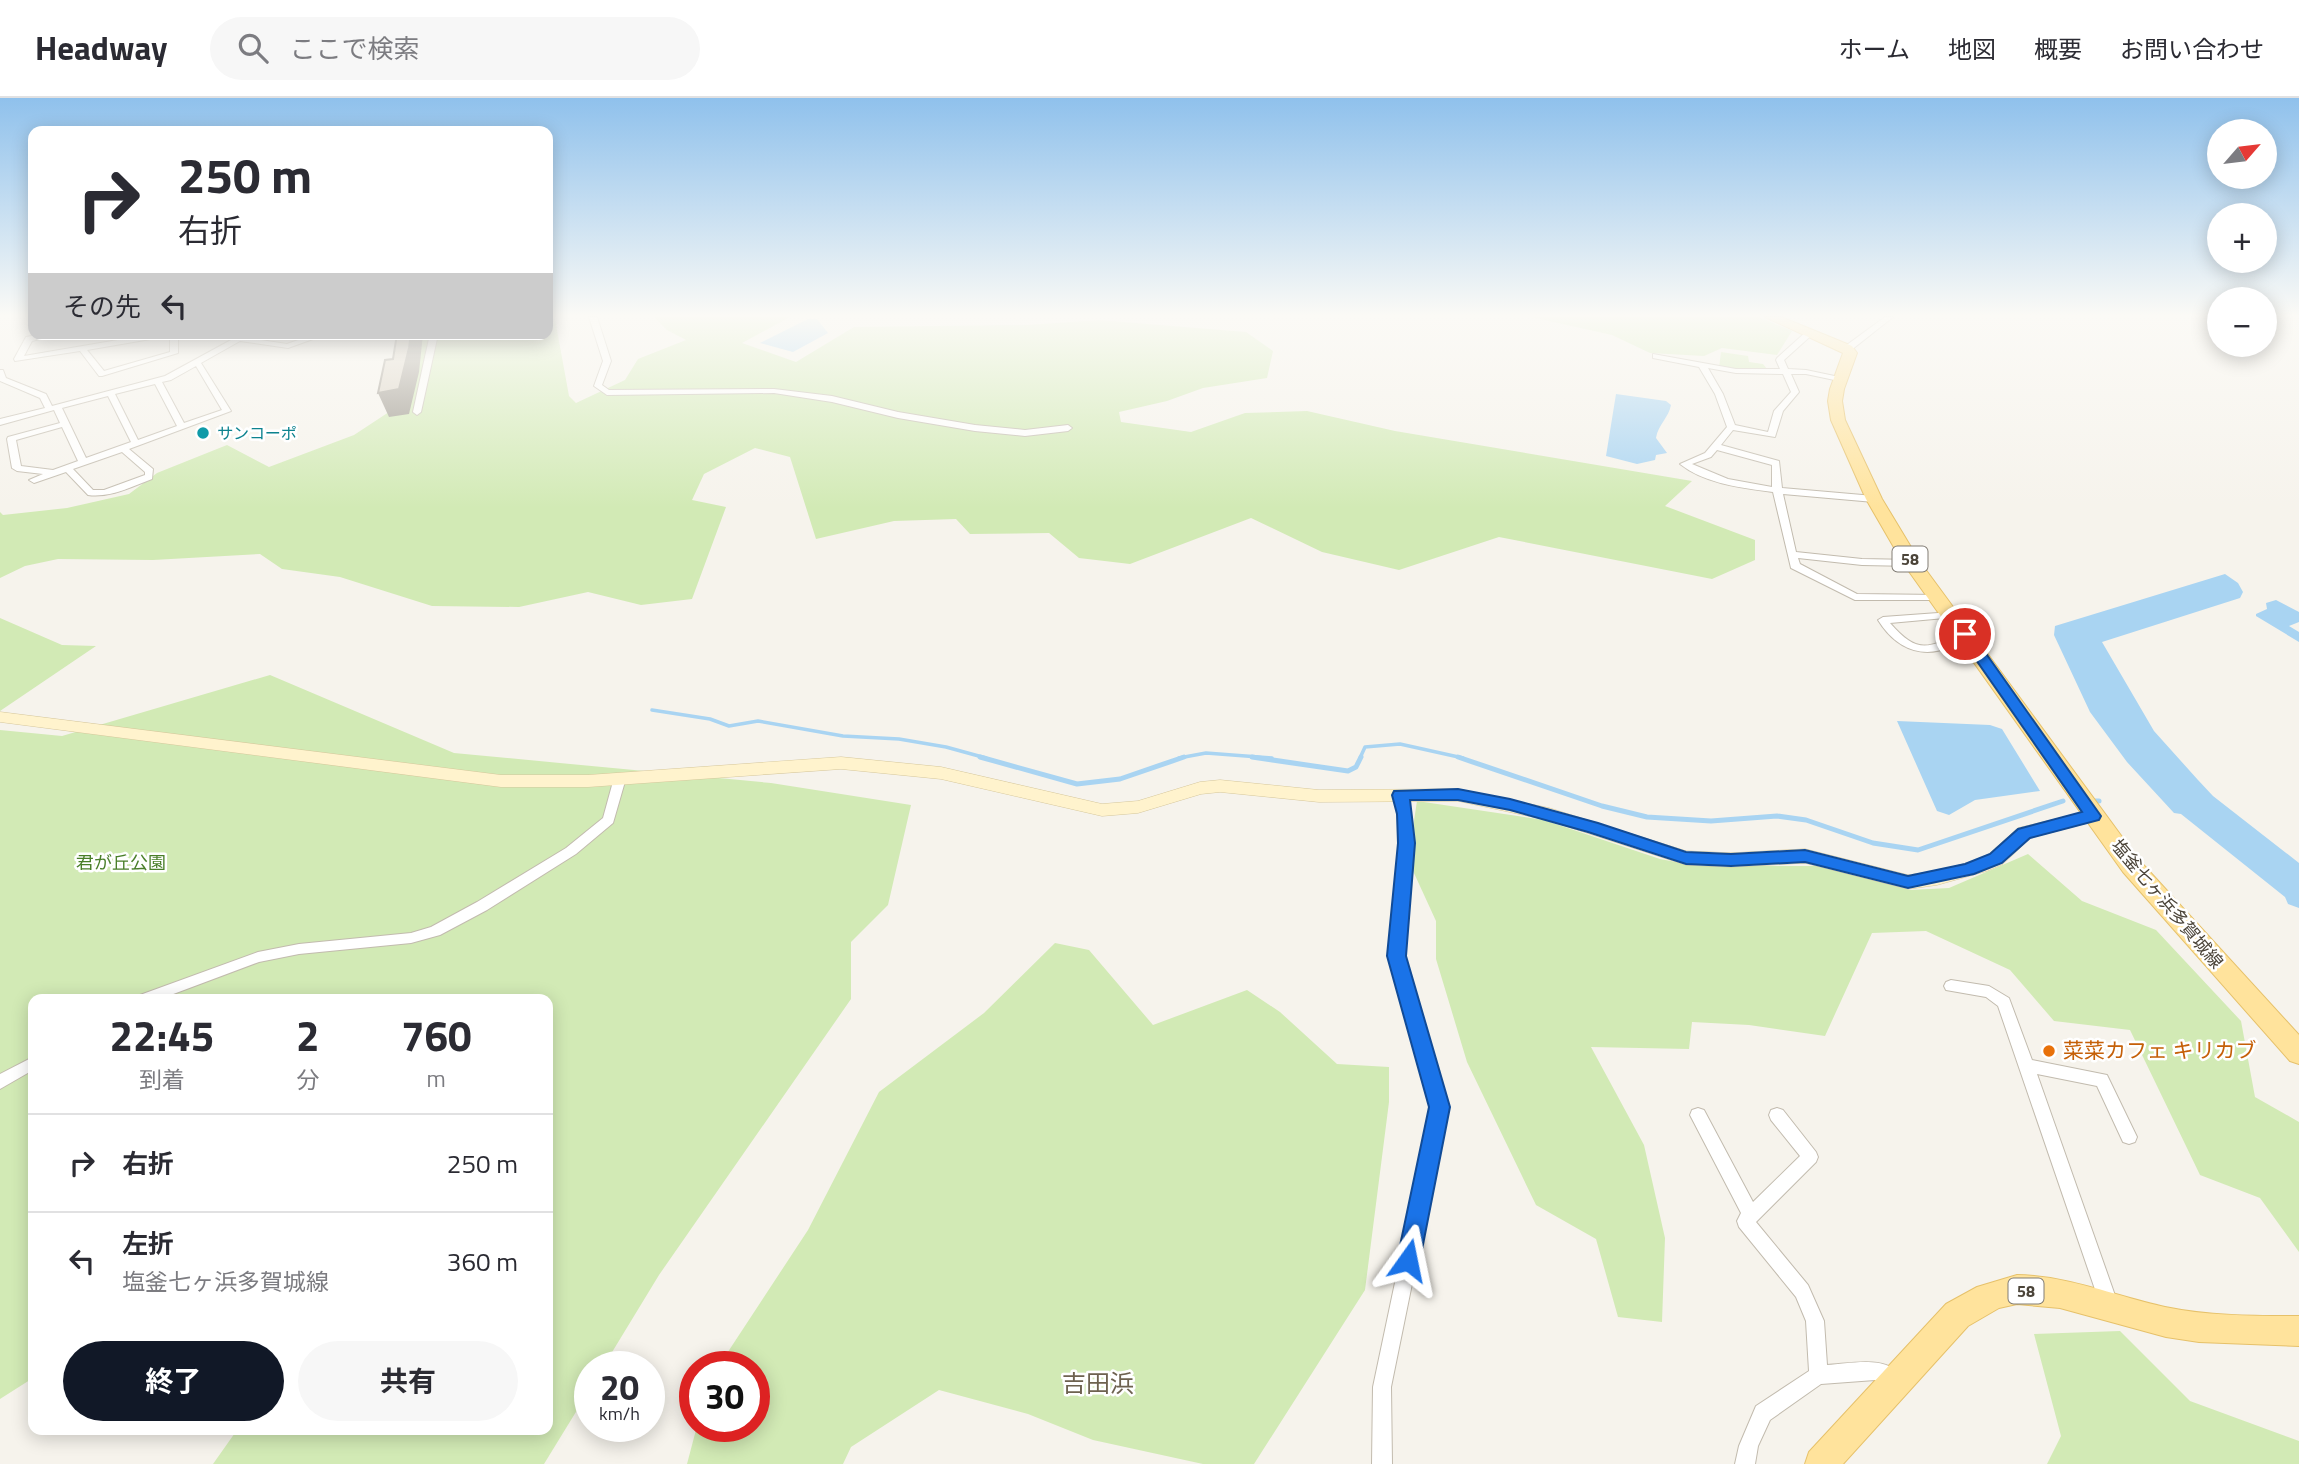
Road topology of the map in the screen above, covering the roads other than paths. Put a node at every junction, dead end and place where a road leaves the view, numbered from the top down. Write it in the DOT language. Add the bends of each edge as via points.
graph roads {
  1 [pos="1841,380"];
  2 [pos="7,381"];
  3 [pos="157,381"];
  4 [pos="208,381"];
  5 [pos="424,381"];
  6 [pos="600,381"];
  7 [pos="1712,381"];
  8 [pos="1790,381"];
  9 [pos="110,393"];
  10 [pos="53,408"];
  11 [pos="417,412"];
  12 [pos="0,422"];
  13 [pos="65,424"];
  14 [pos="182,427"];
  15 [pos="1731,427"];
  16 [pos="1068,428"];
  17 [pos="136,444"];
  18 [pos="1717,447"];
  19 [pos="123,448"];
  20 [pos="83,463"];
  21 [pos="67,468"];
  22 [pos="56,472"];
  23 [pos="34,480"];
  24 [pos="1777,489"];
  25 [pos="1874,499"];
  26 [pos="1792,554"];
  27 [pos="1912,563"];
  28 [pos="1939,598"];
  29 [pos="1952,615"];
  30 [pos="1965,634"];
  31 [pos="0,717"];
  32 [pos="620,778"];
  33 [pos="1400,795"];
  34 [pos="2093,816"];
  35 [pos="1951,986"];
  36 [pos="158,994"];
  37 [pos="2299,1053"];
  38 [pos="2025,1065"];
  39 [pos="28,1066"];
  40 [pos="0,1082"];
  41 [pos="1698,1115"];
  42 [pos="1777,1115"];
  43 [pos="2129,1137"];
  44 [pos="1751,1215"];
  45 [pos="2109,1305"];
  46 [pos="2299,1331"];
  47 [pos="1818,1375"];
  48 [pos="1895,1381"];
  49 [pos="1382,1464"];
  50 [pos="1745,1464"];
  51 [pos="1821,1464"];
  1 -- 25 [label="main road, 塩釜七ヶ浜多賀城線 / 58" via="1835,401 1838,420"];
  2 -- 10 [label="street" via="43,396"];
  3 -- 9 [label="street"];
  3 -- 14 [label="street"];
  4 -- 14 [label="street" via="227,411"];
  5 -- 11 [label="street"];
  6 -- 16 [label="street" via="598,386 607,393 774,391 975,428 1025,433"];
  7 -- 15 [label="street"];
  8 -- 15 [label="street" via="1796,392 1774,417 1772,435"];
  9 -- 10 [label="street"];
  9 -- 17 [label="street"];
  10 -- 12 [label="street"];
  10 -- 13 [label="street"];
  13 -- 20 [label="street"];
  13 -- 22 [label="street" via="11,439 18,468"];
  14 -- 17 [label="street"];
  15 -- 18 [label="street"];
  17 -- 19 [label="street"];
  18 -- 24 [label="street" via="1776,463"];
  18 -- 24 [label="street" via="1685,464 1715,478"];
  19 -- 20 [label="street"];
  19 -- 21 [label="street" via="150,471 149,477 105,493 92,493"];
  20 -- 21 [label="street"];
  21 -- 22 [label="street"];
  22 -- 23 [label="street"];
  24 -- 25 [label="street"];
  24 -- 26 [label="street"];
  25 -- 27 [label="main road, 塩釜七ヶ浜多賀城線 / 58"];
  26 -- 27 [label="street"];
  26 -- 28 [label="street" via="1795,566 1855,597"];
  27 -- 28 [label="main road, 塩釜七ヶ浜多賀城線 / 58"];
  28 -- 29 [label="main road, 塩釜七ヶ浜多賀城線 / 58"];
  29 -- 30 [label="main road, 塩釜七ヶ浜多賀城線 / 58"];
  29 -- 30 [label="street" via="1883,620 1916,650 1930,651"];
  30 -- 34 [label="main road, 塩釜七ヶ浜多賀城線 / 58"];
  31 -- 32 [label="street" via="468,778 543,783"];
  32 -- 33 [label="street" via="858,763 941,773 1102,810 1138,807 1220,786 1319,796"];
  32 -- 36 [label="street" via="610,820 571,850 435,931 258,957"];
  33 -- 34 [label="street" via="1458,795 1499,803 1686,858 1805,856 1908,882 1980,866 1996,859 2024,833"];
  33 -- 49 [label="street" via="1406,843 1396,956 1440,1107 1382,1387"];
  34 -- 37 [label="main road, 塩釜七ヶ浜多賀城線 / 58" via="2173,916"];
  35 -- 38 [label="street" via="1989,992 2004,1002"];
  38 -- 43 [label="street" via="2102,1080"];
  38 -- 45 [label="street"];
  39 -- 40 [label="street"];
  41 -- 44 [label="street"];
  42 -- 44 [label="street" via="1810,1157"];
  44 -- 47 [label="street" via="1745,1221 1802,1291 1815,1321"];
  45 -- 46 [label="main road, 58" via="2189,1325"];
  45 -- 48 [label="main road, 58" via="2032,1290 2001,1292 1957,1315"];
  47 -- 48 [label="street" via="1877,1371"];
  47 -- 50 [label="street" via="1763,1413"];
  48 -- 51 [label="main road, 58"];
}
